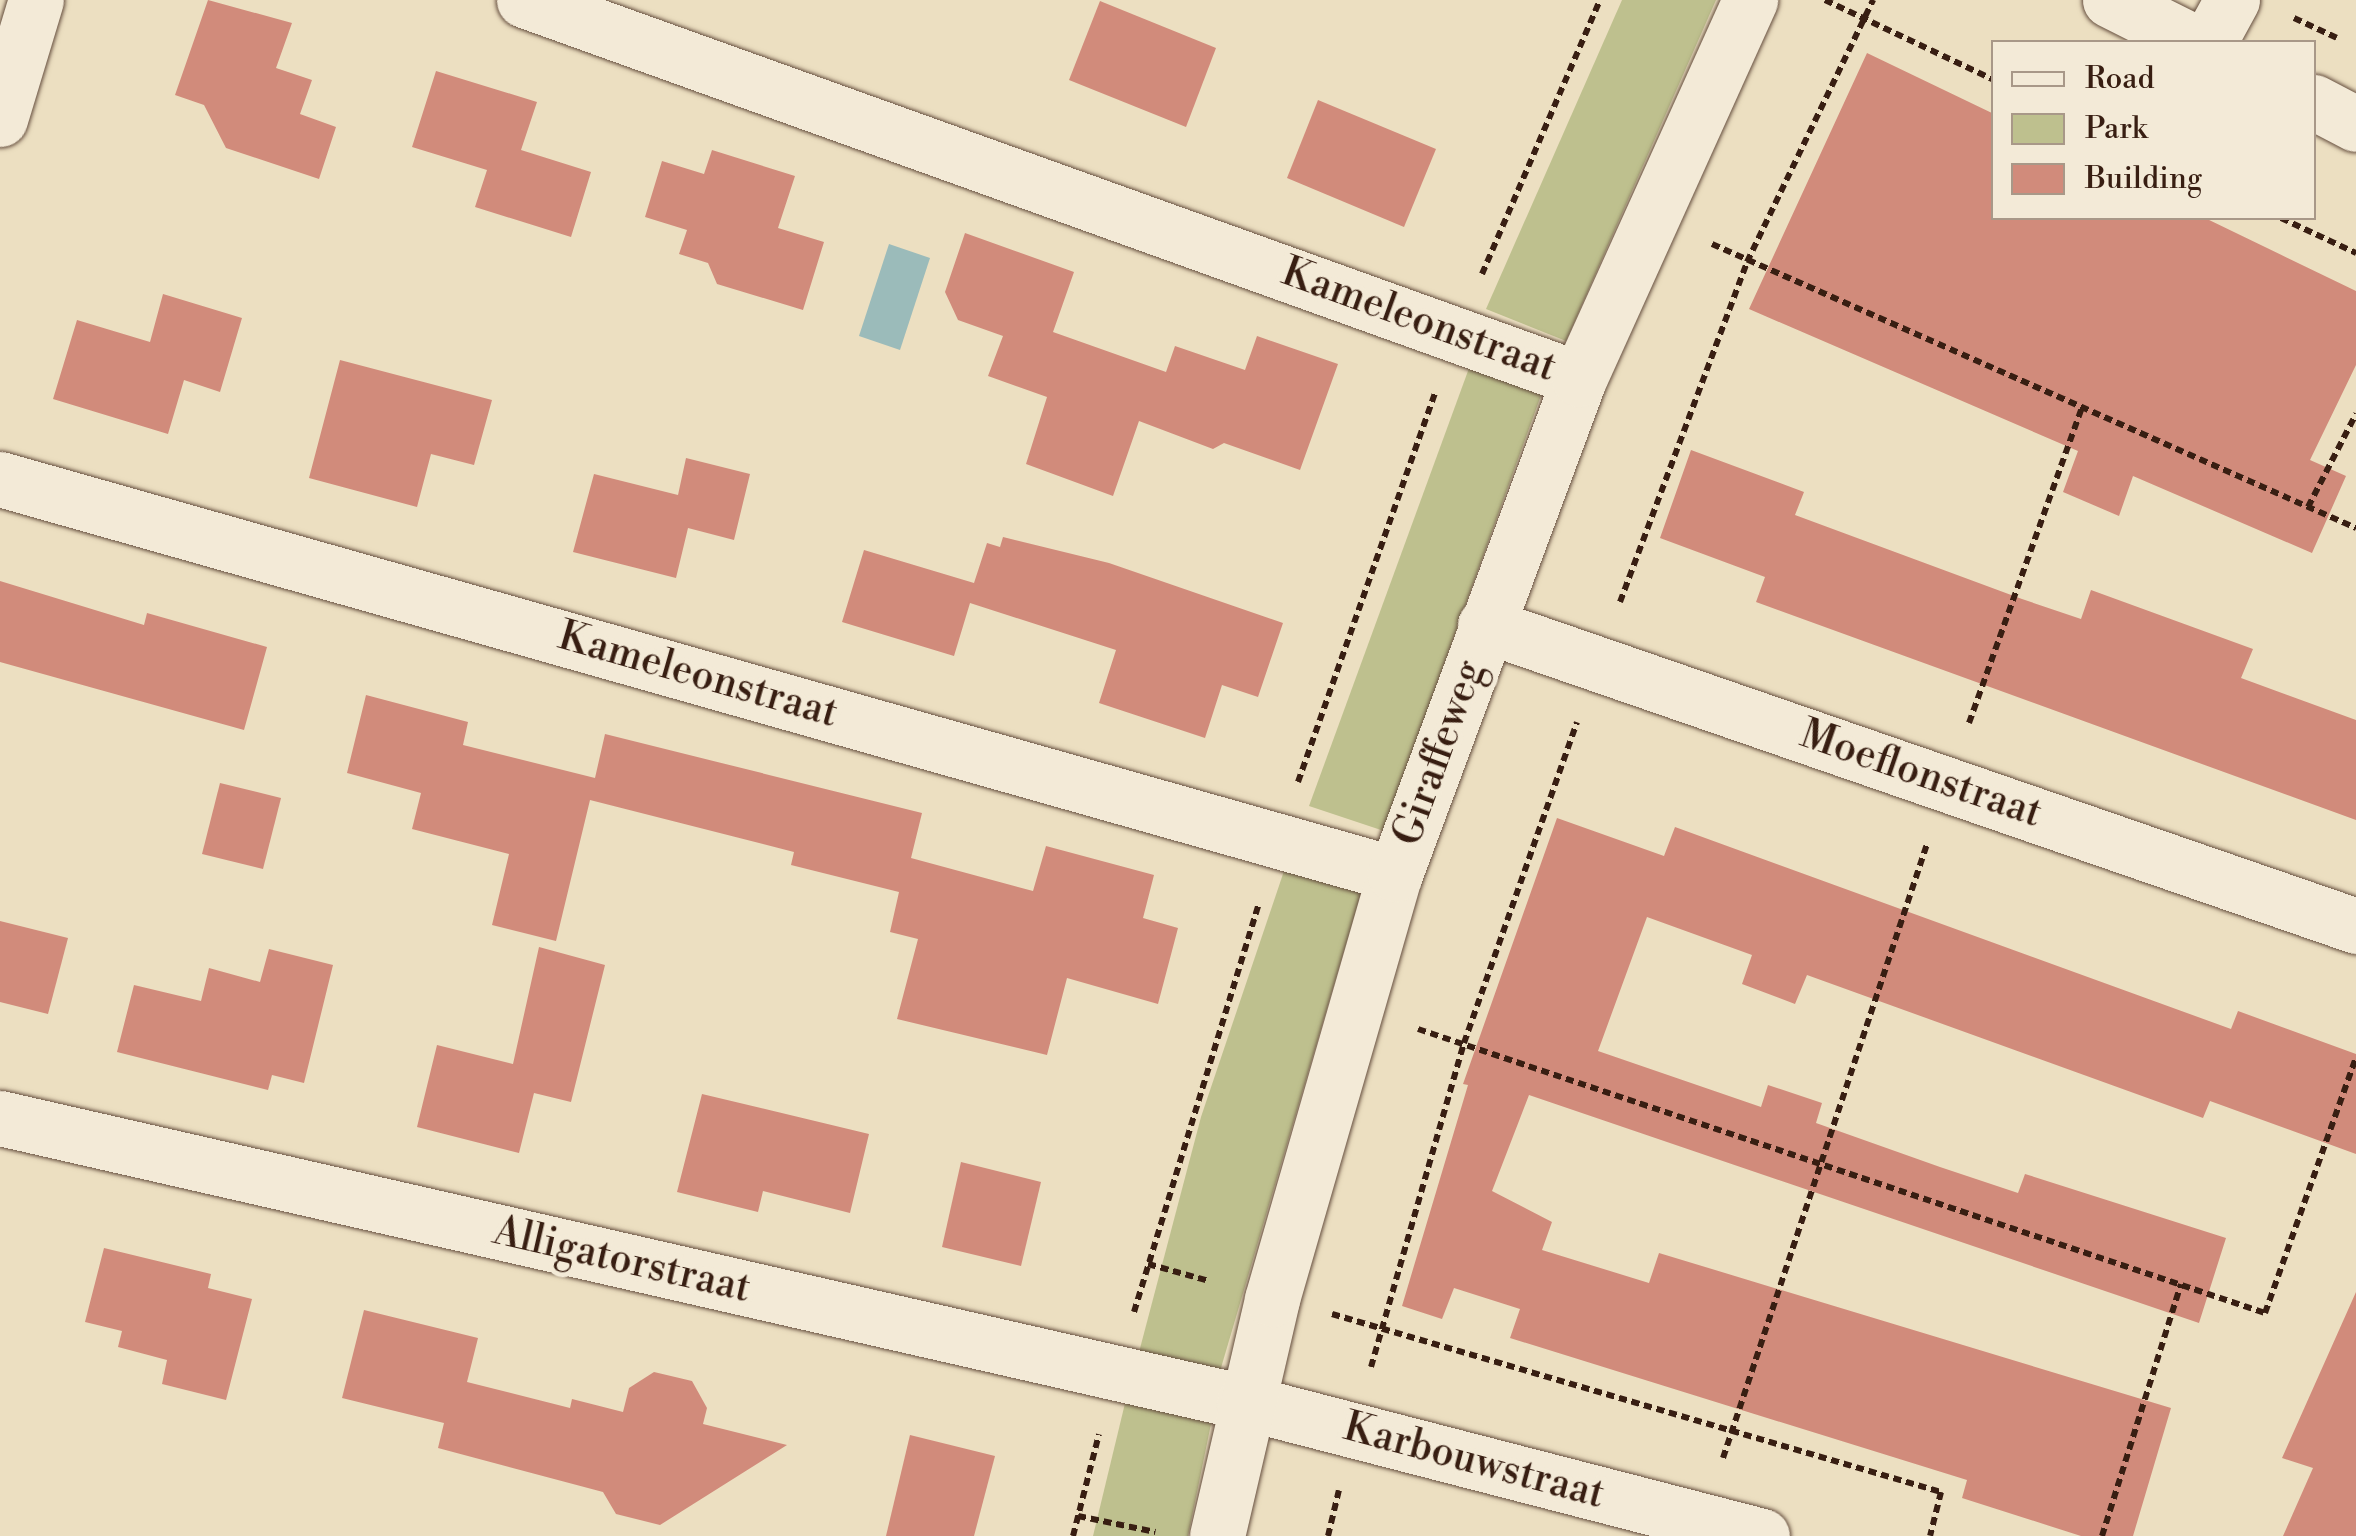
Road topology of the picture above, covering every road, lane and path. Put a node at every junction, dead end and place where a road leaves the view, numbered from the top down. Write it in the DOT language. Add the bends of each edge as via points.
graph roads {
  1 [pos="36,0"];
  2 [pos="524,0"];
  3 [pos="1600,0"];
  4 [pos="1750,0"];
  5 [pos="1825,0"];
  6 [pos="1873,0"];
  7 [pos="2110,0"];
  8 [pos="2232,0"];
  9 [pos="2290,16"];
  10 [pos="1863,18"];
  11 [pos="2190,40"];
  12 [pos="2209,40"];
  13 [pos="2356,47"];
  14 [pos="1991,79"];
  15 [pos="2316,103"];
  16 [pos="0,120"];
  17 [pos="2356,124"];
  18 [pos="1656,216"];
  19 [pos="2285,220"];
  20 [pos="2356,253"];
  21 [pos="1747,262"];
  22 [pos="1457,331"];
  23 [pos="1579,379"];
  24 [pos="2082,408"];
  25 [pos="2356,414"];
  26 [pos="0,479"];
  27 [pos="2308,507"];
  28 [pos="2356,528"];
  29 [pos="1485,625"];
  30 [pos="1598,662"];
  31 [pos="1948,784"];
  32 [pos="1279,838"];
  33 [pos="1395,874"];
  34 [pos="2356,926"];
  35 [pos="1350,1010"];
  36 [pos="1464,1042"];
  37 [pos="2356,1058"];
  38 [pos="0,1118"];
  39 [pos="1817,1159"];
  40 [pos="1148,1264"];
  41 [pos="2181,1284"];
  42 [pos="1272,1299"];
  43 [pos="1382,1327"];
  44 [pos="1115,1373"];
  45 [pos="1244,1402"];
  46 [pos="1353,1430"];
  47 [pos="1731,1431"];
  48 [pos="1078,1516"];
  49 [pos="1703,1521"];
  50 [pos="1073,1536"];
  51 [pos="1176,1536"];
  52 [pos="1218,1536"];
  53 [pos="1328,1536"];
  54 [pos="1762,1536"];
  55 [pos="1930,1536"];
  56 [pos="2102,1536"];
  1 -- 16 [label="street"];
  2 -- 22 [label="street, Kameleonstraat"];
  3 -- 22 [label="path"];
  4 -- 18 [label="street, Giraffeweg"];
  5 -- 10 [label="path"];
  6 -- 10 [label="path"];
  7 -- 11 [label="street"];
  8 -- 12 [label="street"];
  9 -- 13 [label="path"];
  10 -- 14 [label="path"];
  10 -- 21 [label="path"];
  15 -- 17 [label="street"];
  18 -- 21 [label="path"];
  18 -- 23 [label="street, Giraffeweg"];
  19 -- 20 [label="path"];
  21 -- 24 [label="path"];
  21 -- 30 [label="path"];
  22 -- 23 [label="street, Kameleonstraat"];
  22 -- 32 [label="path"];
  23 -- 29 [label="street, Giraffeweg"];
  24 -- 27 [label="path"];
  24 -- 31 [label="path"];
  25 -- 27 [label="path"];
  26 -- 32 [label="street, Kameleonstraat"];
  27 -- 28 [label="path"];
  29 -- 30 [label="street, Moeflonstraat"];
  29 -- 33 [label="street, Giraffeweg"];
  30 -- 31 [label="street, Moeflonstraat"];
  30 -- 36 [label="path"];
  31 -- 34 [label="street, Moeflonstraat"];
  31 -- 39 [label="path"];
  32 -- 33 [label="street, Kameleonstraat"];
  32 -- 40 [label="path"];
  33 -- 35 [label="street, Giraffeweg"];
  35 -- 36 [label="path"];
  35 -- 42 [label="street, Giraffeweg"];
  36 -- 39 [label="path"];
  36 -- 43 [label="path"];
  37 -- 41 [label="path" via="2265,1313"];
  38 -- 44 [label="street, Alligatorstraat"];
  39 -- 41 [label="path"];
  39 -- 47 [label="path"];
  40 -- 42 [label="path"];
  40 -- 44 [label="path"];
  41 -- 56 [label="path"];
  42 -- 43 [label="path"];
  42 -- 45 [label="street, Giraffeweg"];
  43 -- 46 [label="path"];
  43 -- 47 [label="path"];
  44 -- 45 [label="street, Alligatorstraat"];
  44 -- 48 [label="path"];
  45 -- 46 [label="street, Karbouwstraat"];
  45 -- 52 [label="street, Giraffeweg"];
  46 -- 49 [label="street, Karbouwstraat"];
  46 -- 53 [label="path"];
  47 -- 49 [label="path"];
  47 -- 55 [label="path" via="1941,1492"];
  48 -- 50 [label="path"];
  48 -- 51 [label="path"];
  49 -- 54 [label="street, Karbouwstraat"];
}
